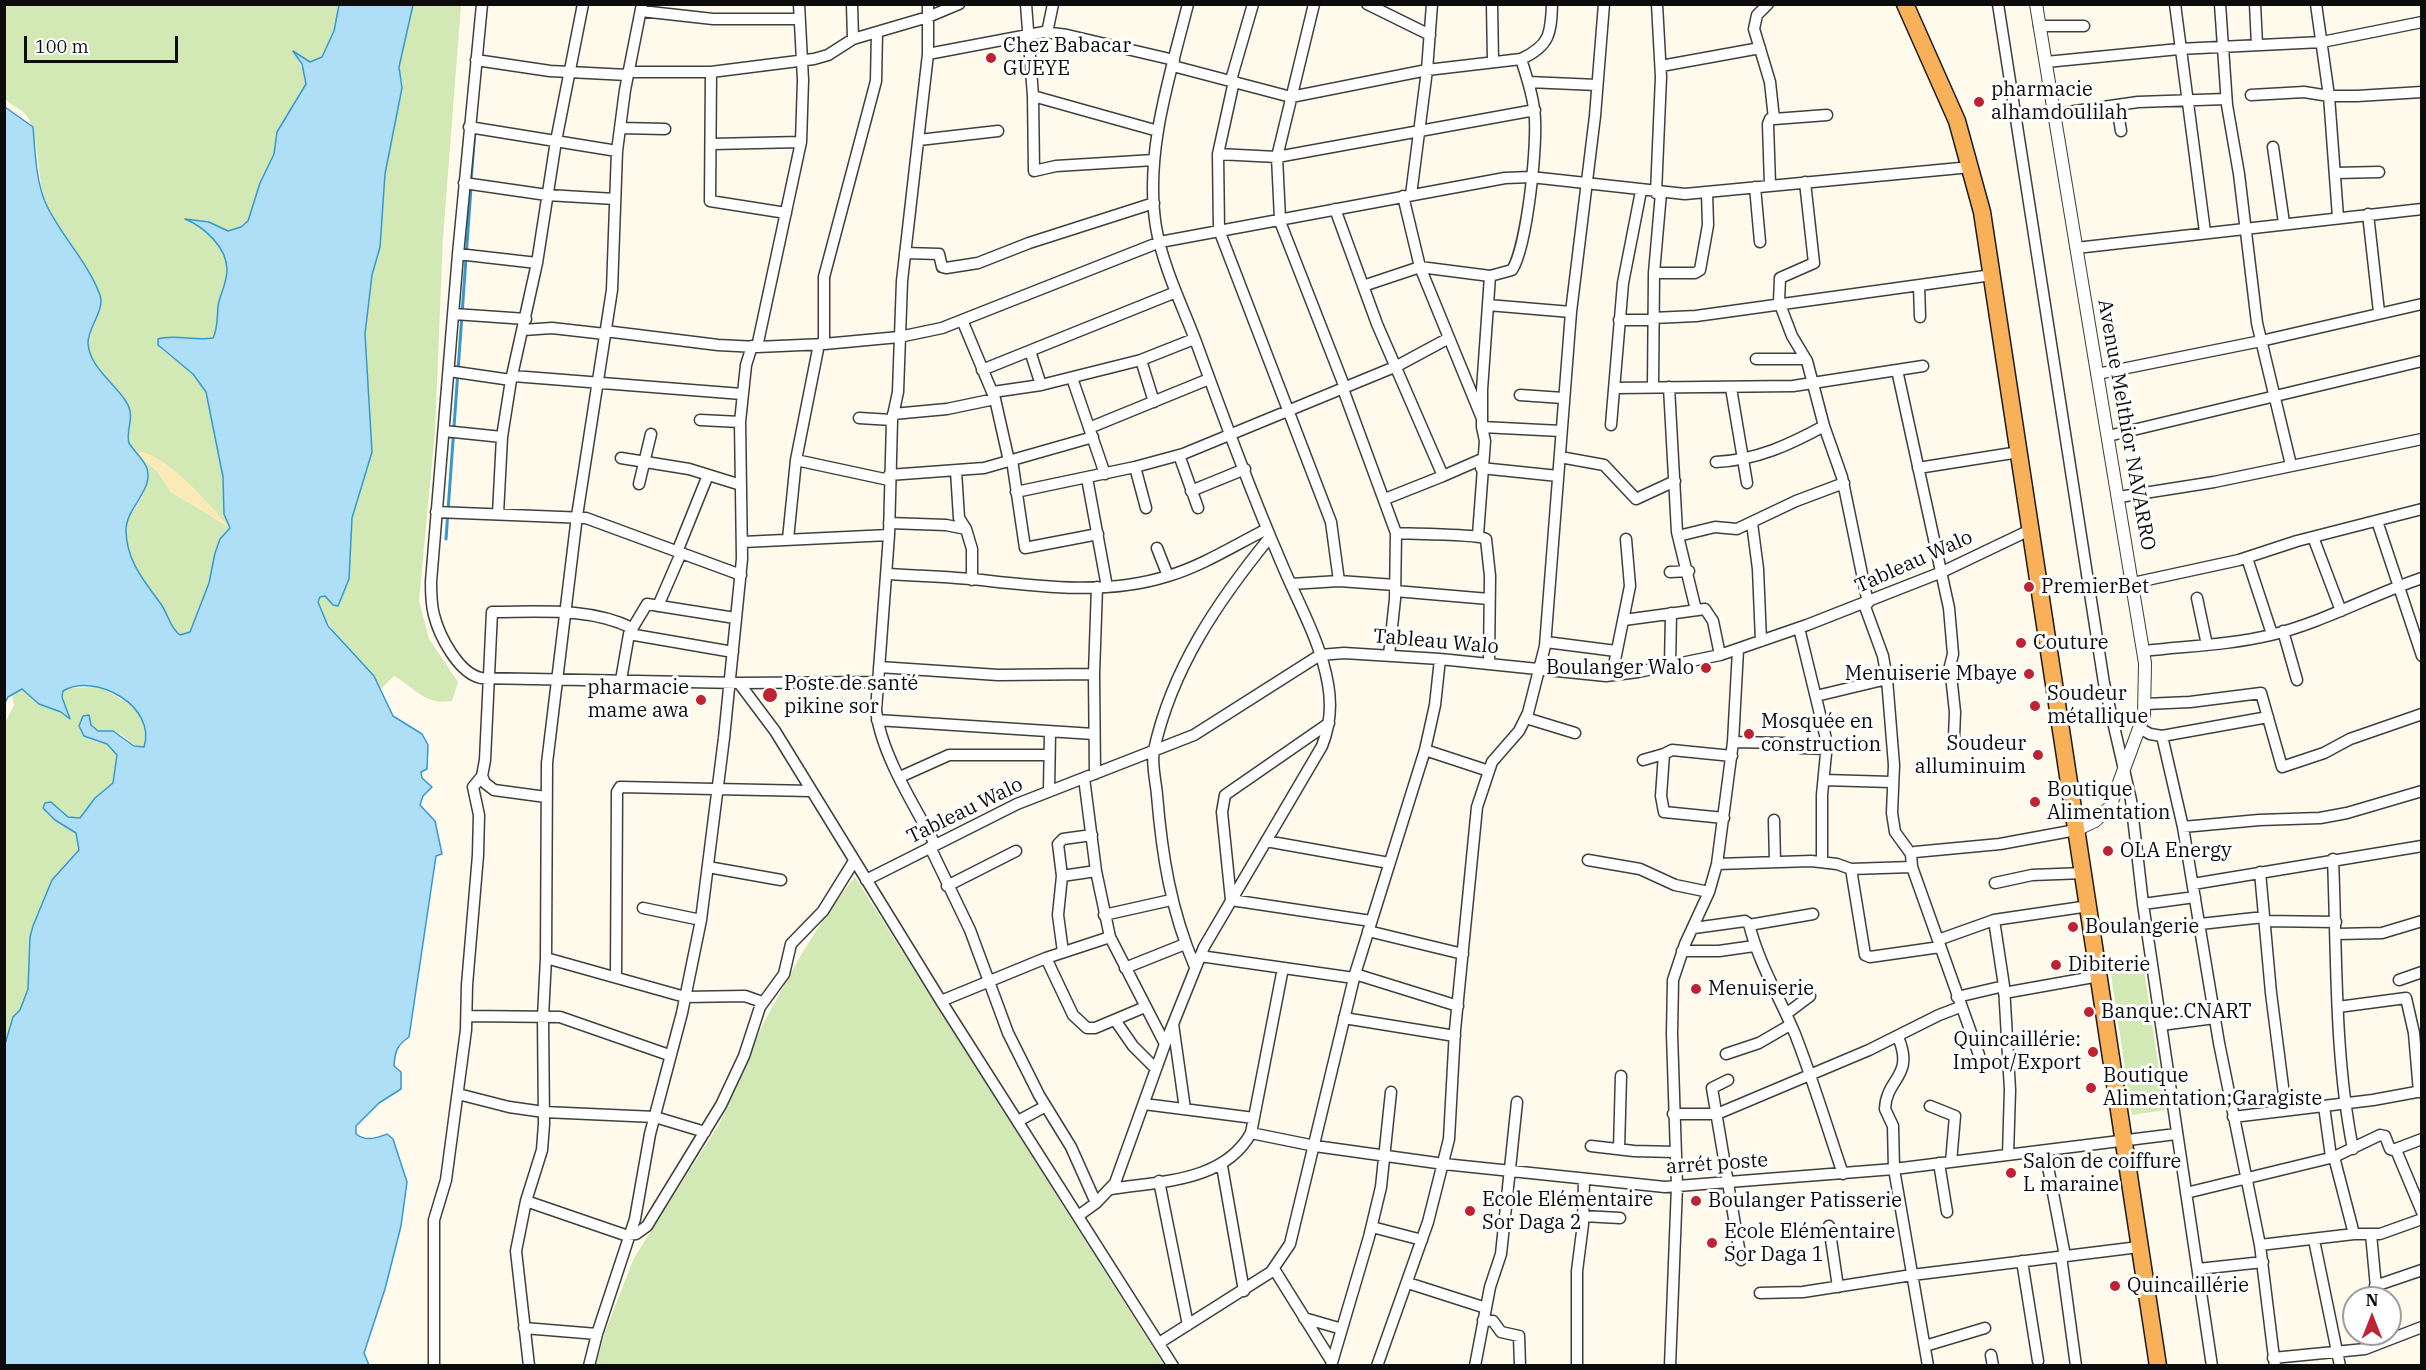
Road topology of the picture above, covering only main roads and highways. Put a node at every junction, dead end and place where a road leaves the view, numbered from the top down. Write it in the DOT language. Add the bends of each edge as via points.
graph roads {
  1 [pos="1905,4"];
  2 [pos="2158,1365"];
  1 -- 2 [label="highway" via="1949,100 1982,212"];
}
